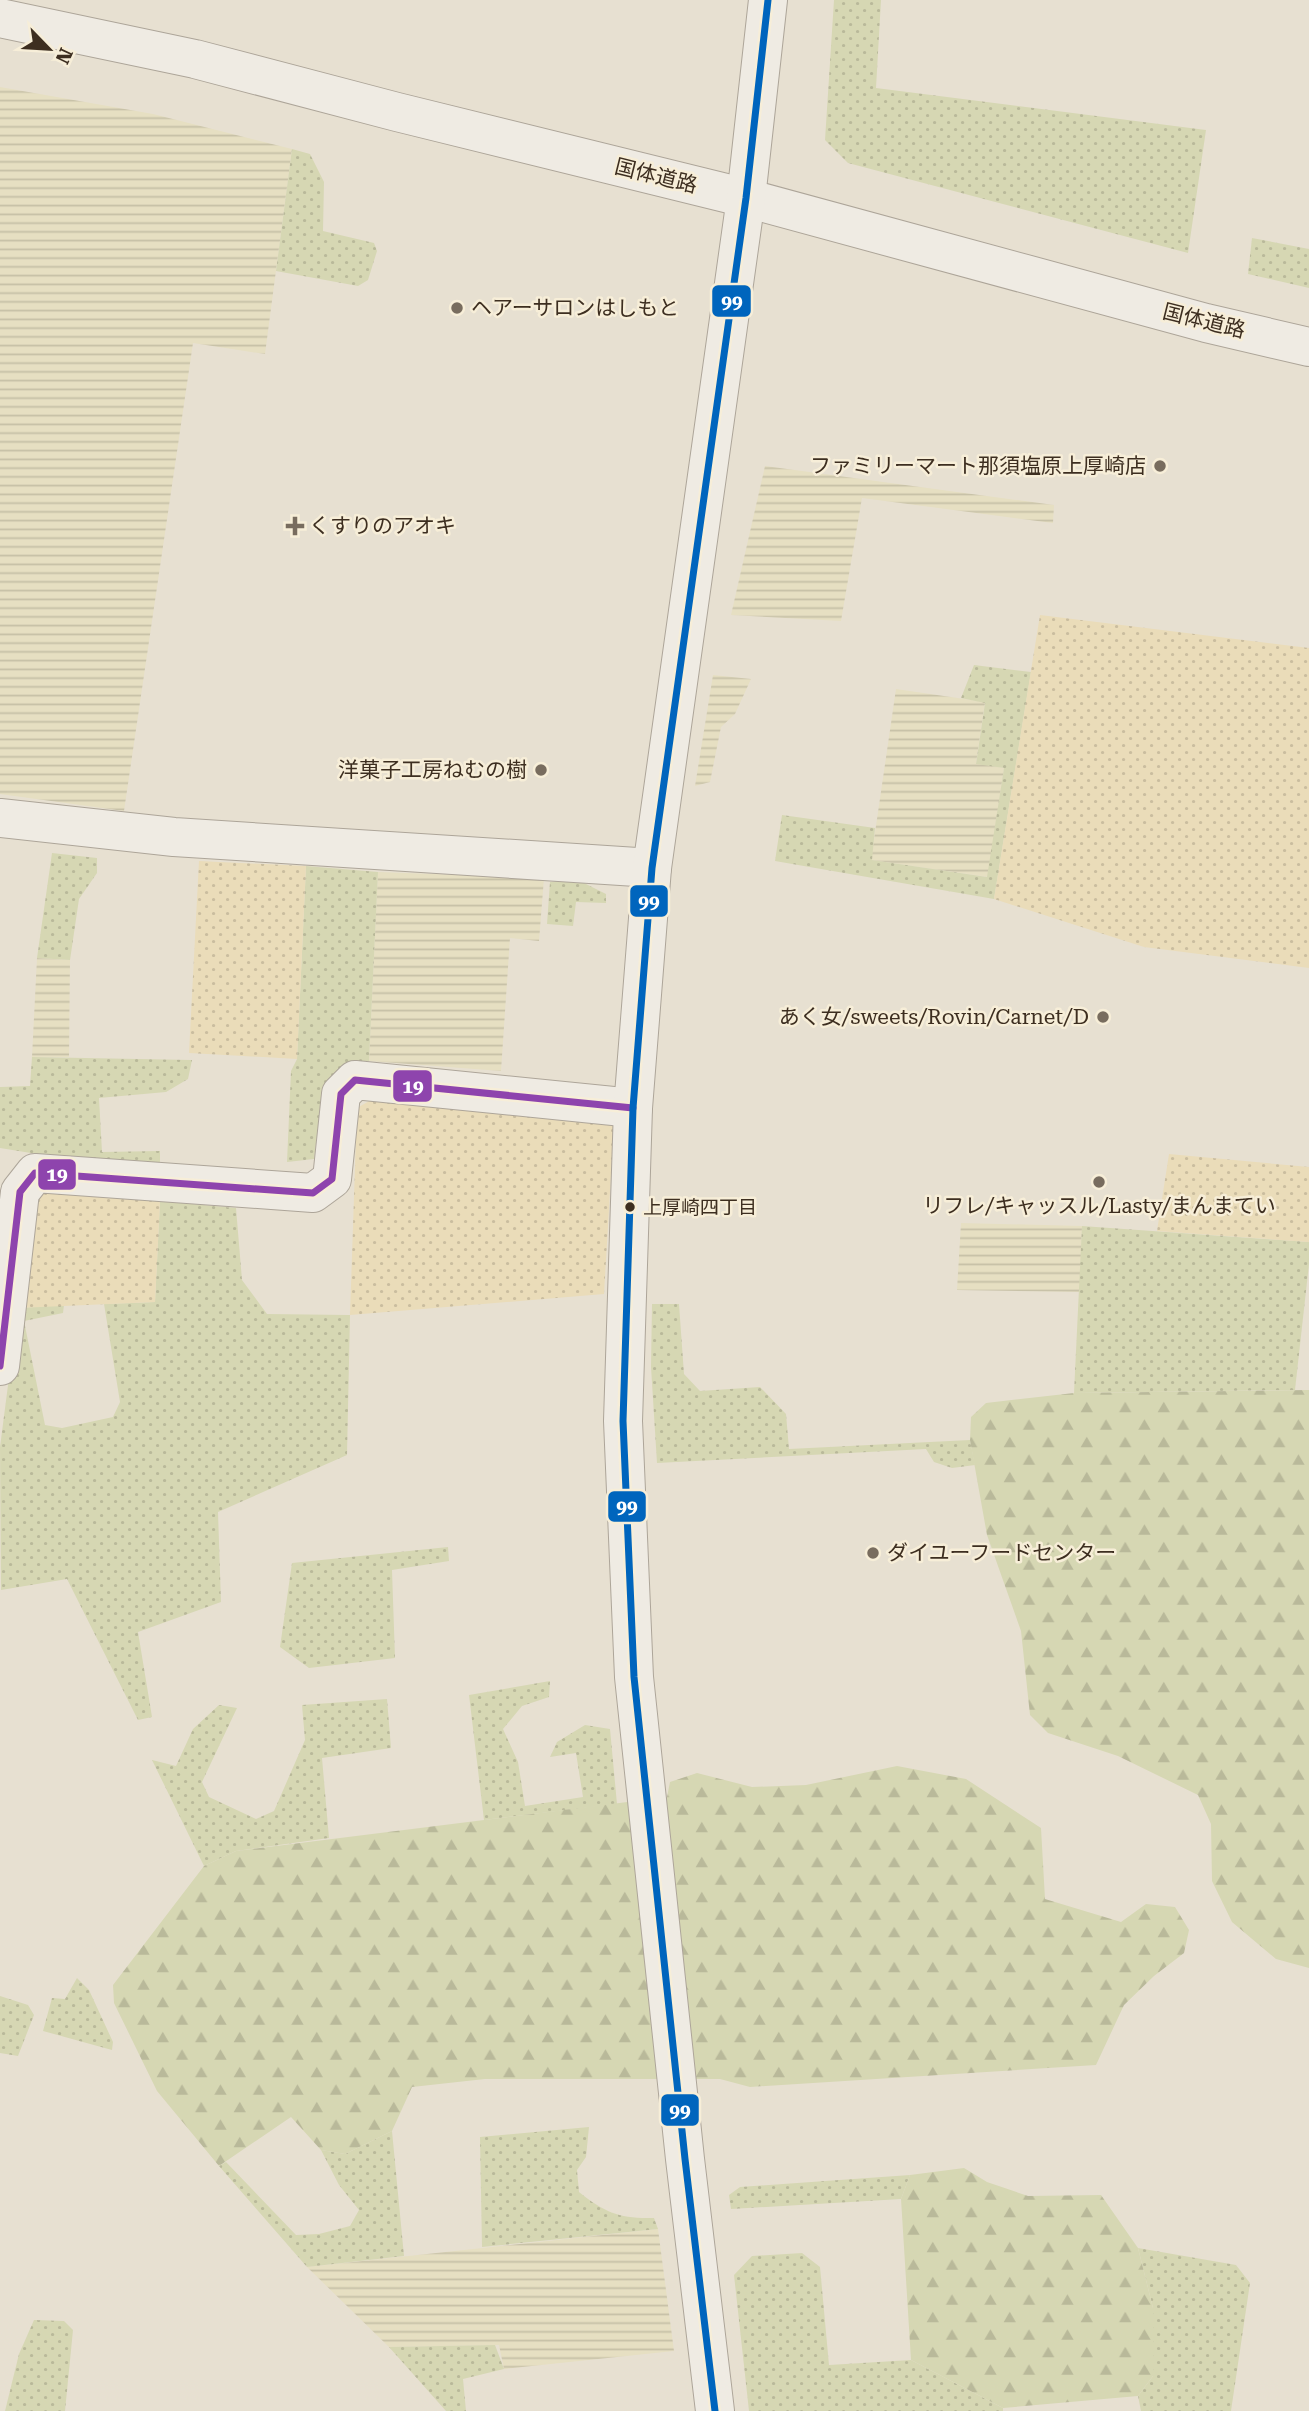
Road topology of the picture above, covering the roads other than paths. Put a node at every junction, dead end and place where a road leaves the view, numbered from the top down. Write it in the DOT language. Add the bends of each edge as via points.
graph roads {
  1 [pos="768,0"];
  2 [pos="0,19"];
  3 [pos="747,198"];
  4 [pos="1309,347"];
  5 [pos="0,818"];
  6 [pos="652,868"];
  7 [pos="633,1108"];
  8 [pos="0,1366"];
  9 [pos="715,2411"];
  1 -- 3 [label="street"];
  2 -- 3 [label="street, 国体道路" via="195,59"];
  3 -- 4 [label="street, 国体道路"];
  3 -- 6 [label="street"];
  5 -- 6 [label="street" via="174,837"];
  6 -- 7 [label="street"];
  7 -- 8 [label="street" via="355,1080 341,1094 332,1179 313,1193 35,1173 20,1192"];
  7 -- 9 [label="street" via="623,1427 634,1677"];
}
